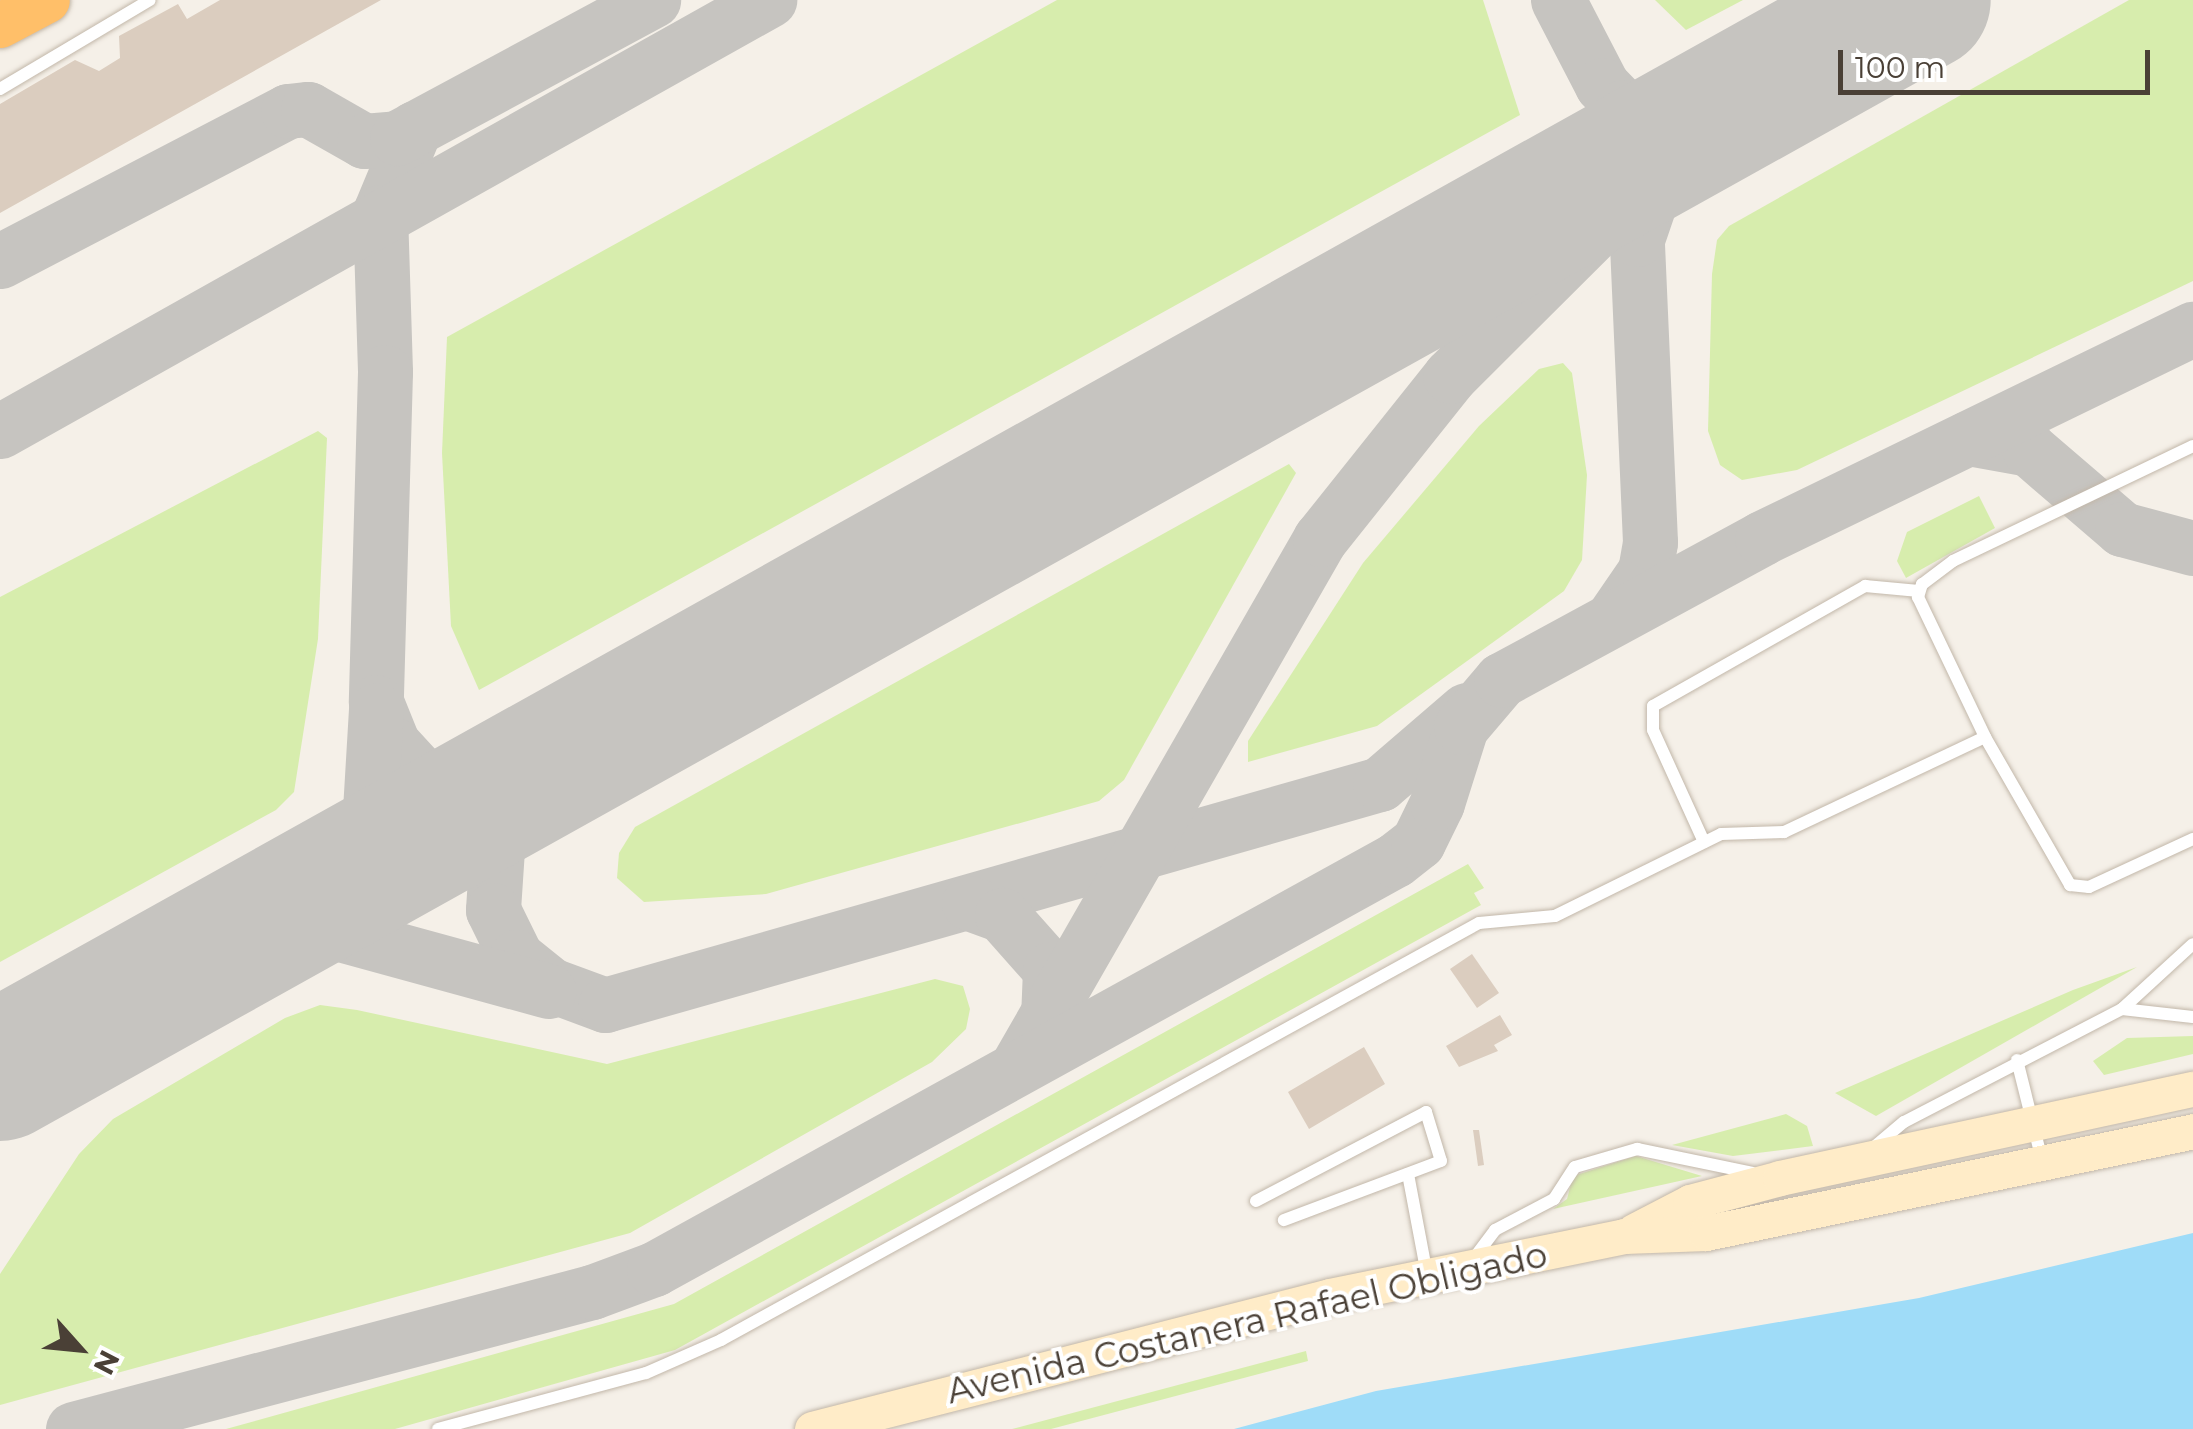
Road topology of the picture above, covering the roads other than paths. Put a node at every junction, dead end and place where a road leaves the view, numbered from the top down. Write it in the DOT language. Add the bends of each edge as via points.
graph roads {
  1 [pos="47,0"];
  2 [pos="150,0"];
  3 [pos="0,25"];
  4 [pos="0,88"];
  5 [pos="2193,446"];
  6 [pos="1919,591"];
  7 [pos="1985,737"];
  8 [pos="2193,839"];
  9 [pos="1704,842"];
  10 [pos="2193,944"];
  11 [pos="2122,1008"];
  12 [pos="2193,1016"];
  13 [pos="2017,1060"];
  14 [pos="2193,1089"];
  15 [pos="2032,1124"];
  16 [pos="2193,1131"];
  17 [pos="1861,1158"];
  18 [pos="2043,1163"];
  19 [pos="1408,1174"];
  20 [pos="1780,1178"];
  21 [pos="1256,1201"];
  22 [pos="1284,1220"];
  23 [pos="1624,1236"];
  24 [pos="1468,1267"];
  25 [pos="1427,1276"];
  26 [pos="438,1429"];
  27 [pos="812,1429"];
  1 -- 3 [label="highway"];
  2 -- 4 [label="lane"];
  5 -- 6 [label="lane" via="1953,561"];
  6 -- 7 [label="lane"];
  6 -- 9 [label="lane" via="1865,586 1653,706 1653,730"];
  7 -- 8 [label="lane" via="2070,885 2089,886"];
  7 -- 9 [label="lane" via="1784,832"];
  9 -- 26 [label="lane" via="1555,916 1478,922 683,1359"];
  10 -- 11 [label="lane"];
  11 -- 12 [label="lane"];
  11 -- 13 [label="lane"];
  13 -- 15 [label="lane"];
  13 -- 17 [label="lane" via="1904,1122"];
  14 -- 15 [label="main road, Avenida Costanera Rafael Obligado"];
  15 -- 17 [label="main road, Avenida Costanera Rafael Obligado"];
  15 -- 18 [label="lane"];
  16 -- 18 [label="main road, Avenida Costanera Rafael Obligado"];
  17 -- 20 [label="main road, Avenida Costanera Rafael Obligado"];
  18 -- 23 [label="main road, Avenida Costanera Rafael Obligado" via="1706,1233"];
  19 -- 21 [label="lane" via="1441,1161 1426,1112"];
  19 -- 22 [label="lane"];
  19 -- 25 [label="lane"];
  20 -- 23 [label="main road, Avenida Costanera Rafael Obligado" via="1690,1202"];
  20 -- 24 [label="lane" via="1632,1150 1568,1170 1554,1199 1495,1230"];
  23 -- 24 [label="main road, Avenida Costanera Rafael Obligado"];
  24 -- 25 [label="main road, Avenida Costanera Rafael Obligado"];
  25 -- 27 [label="main road, Avenida Costanera Rafael Obligado"];
}
